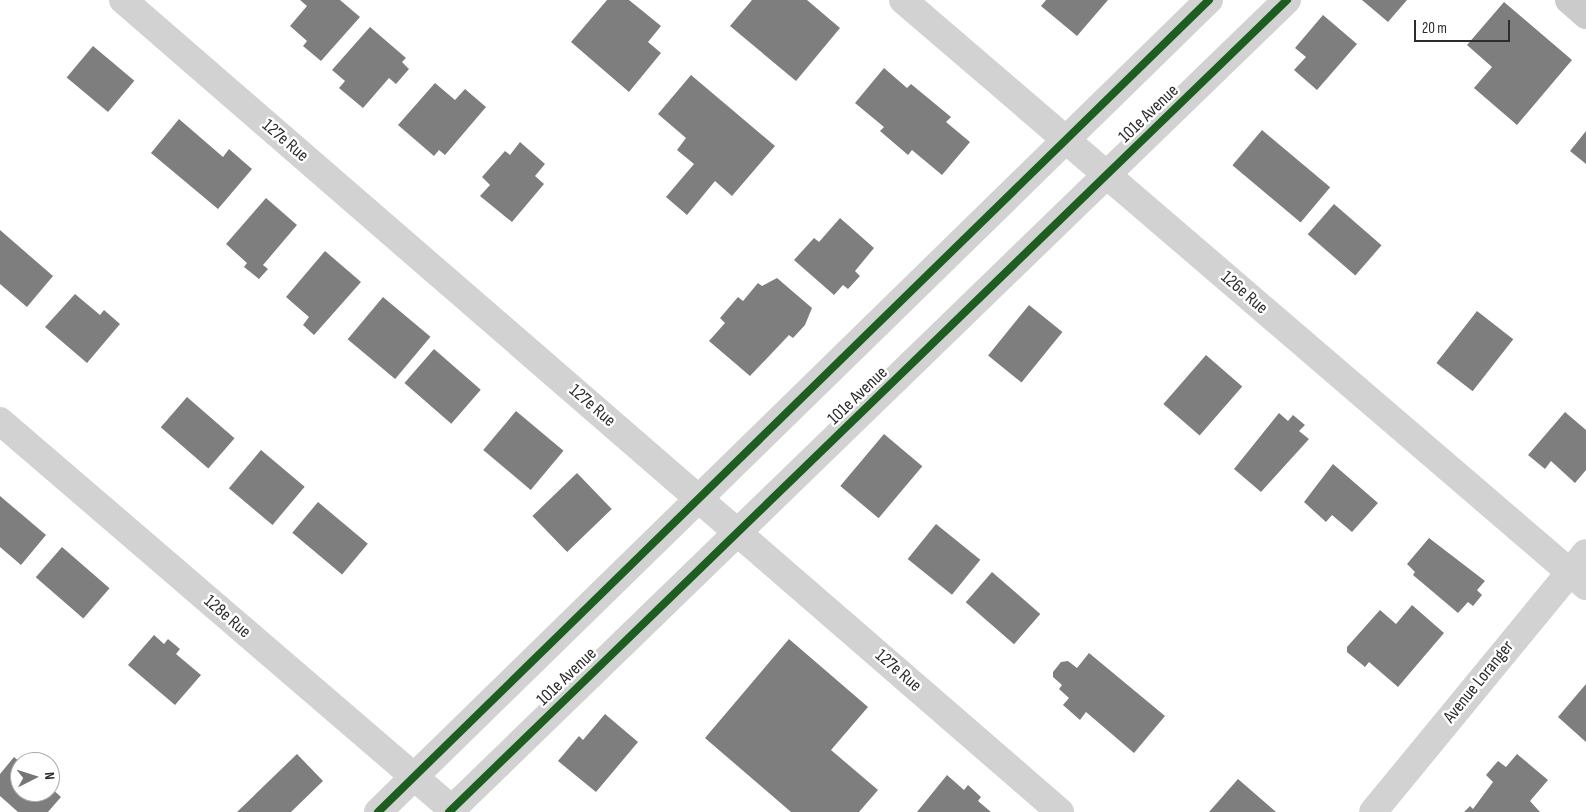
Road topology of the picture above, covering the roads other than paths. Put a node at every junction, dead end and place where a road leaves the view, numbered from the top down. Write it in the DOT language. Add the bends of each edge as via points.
graph roads {
  1 [pos="123,0"];
  2 [pos="903,0"];
  3 [pos="1209,0"];
  4 [pos="1287,0"];
  5 [pos="1569,0"];
  6 [pos="1586,15"];
  7 [pos="1066,140"];
  8 [pos="1108,176"];
  9 [pos="0,422"];
  10 [pos="698,498"];
  11 [pos="738,533"];
  12 [pos="1580,570"];
  13 [pos="414,777"];
  14 [pos="452,811"];
  15 [pos="378,812"];
  16 [pos="1060,812"];
  17 [pos="1373,812"];
  1 -- 10 [label="street, 127e Rue"];
  2 -- 7 [label="street, 126e Rue"];
  3 -- 7 [label="street, 101e Avenue"];
  4 -- 8 [label="street, 101e Avenue"];
  5 -- 6 [label="main road"];
  7 -- 8 [label="street, 126e Rue"];
  7 -- 10 [label="street, 101e Avenue"];
  8 -- 11 [label="street, 101e Avenue"];
  8 -- 12 [label="street, 126e Rue"];
  9 -- 13 [label="street, 128e Rue"];
  10 -- 11 [label="street, 127e Rue"];
  10 -- 13 [label="street, 101e Avenue"];
  11 -- 14 [label="street, 101e Avenue"];
  11 -- 16 [label="street, 127e Rue"];
  12 -- 17 [label="street, Avenue Loranger"];
  13 -- 14 [label="street, 128e Rue"];
  13 -- 15 [label="street, 101e Avenue"];
}
